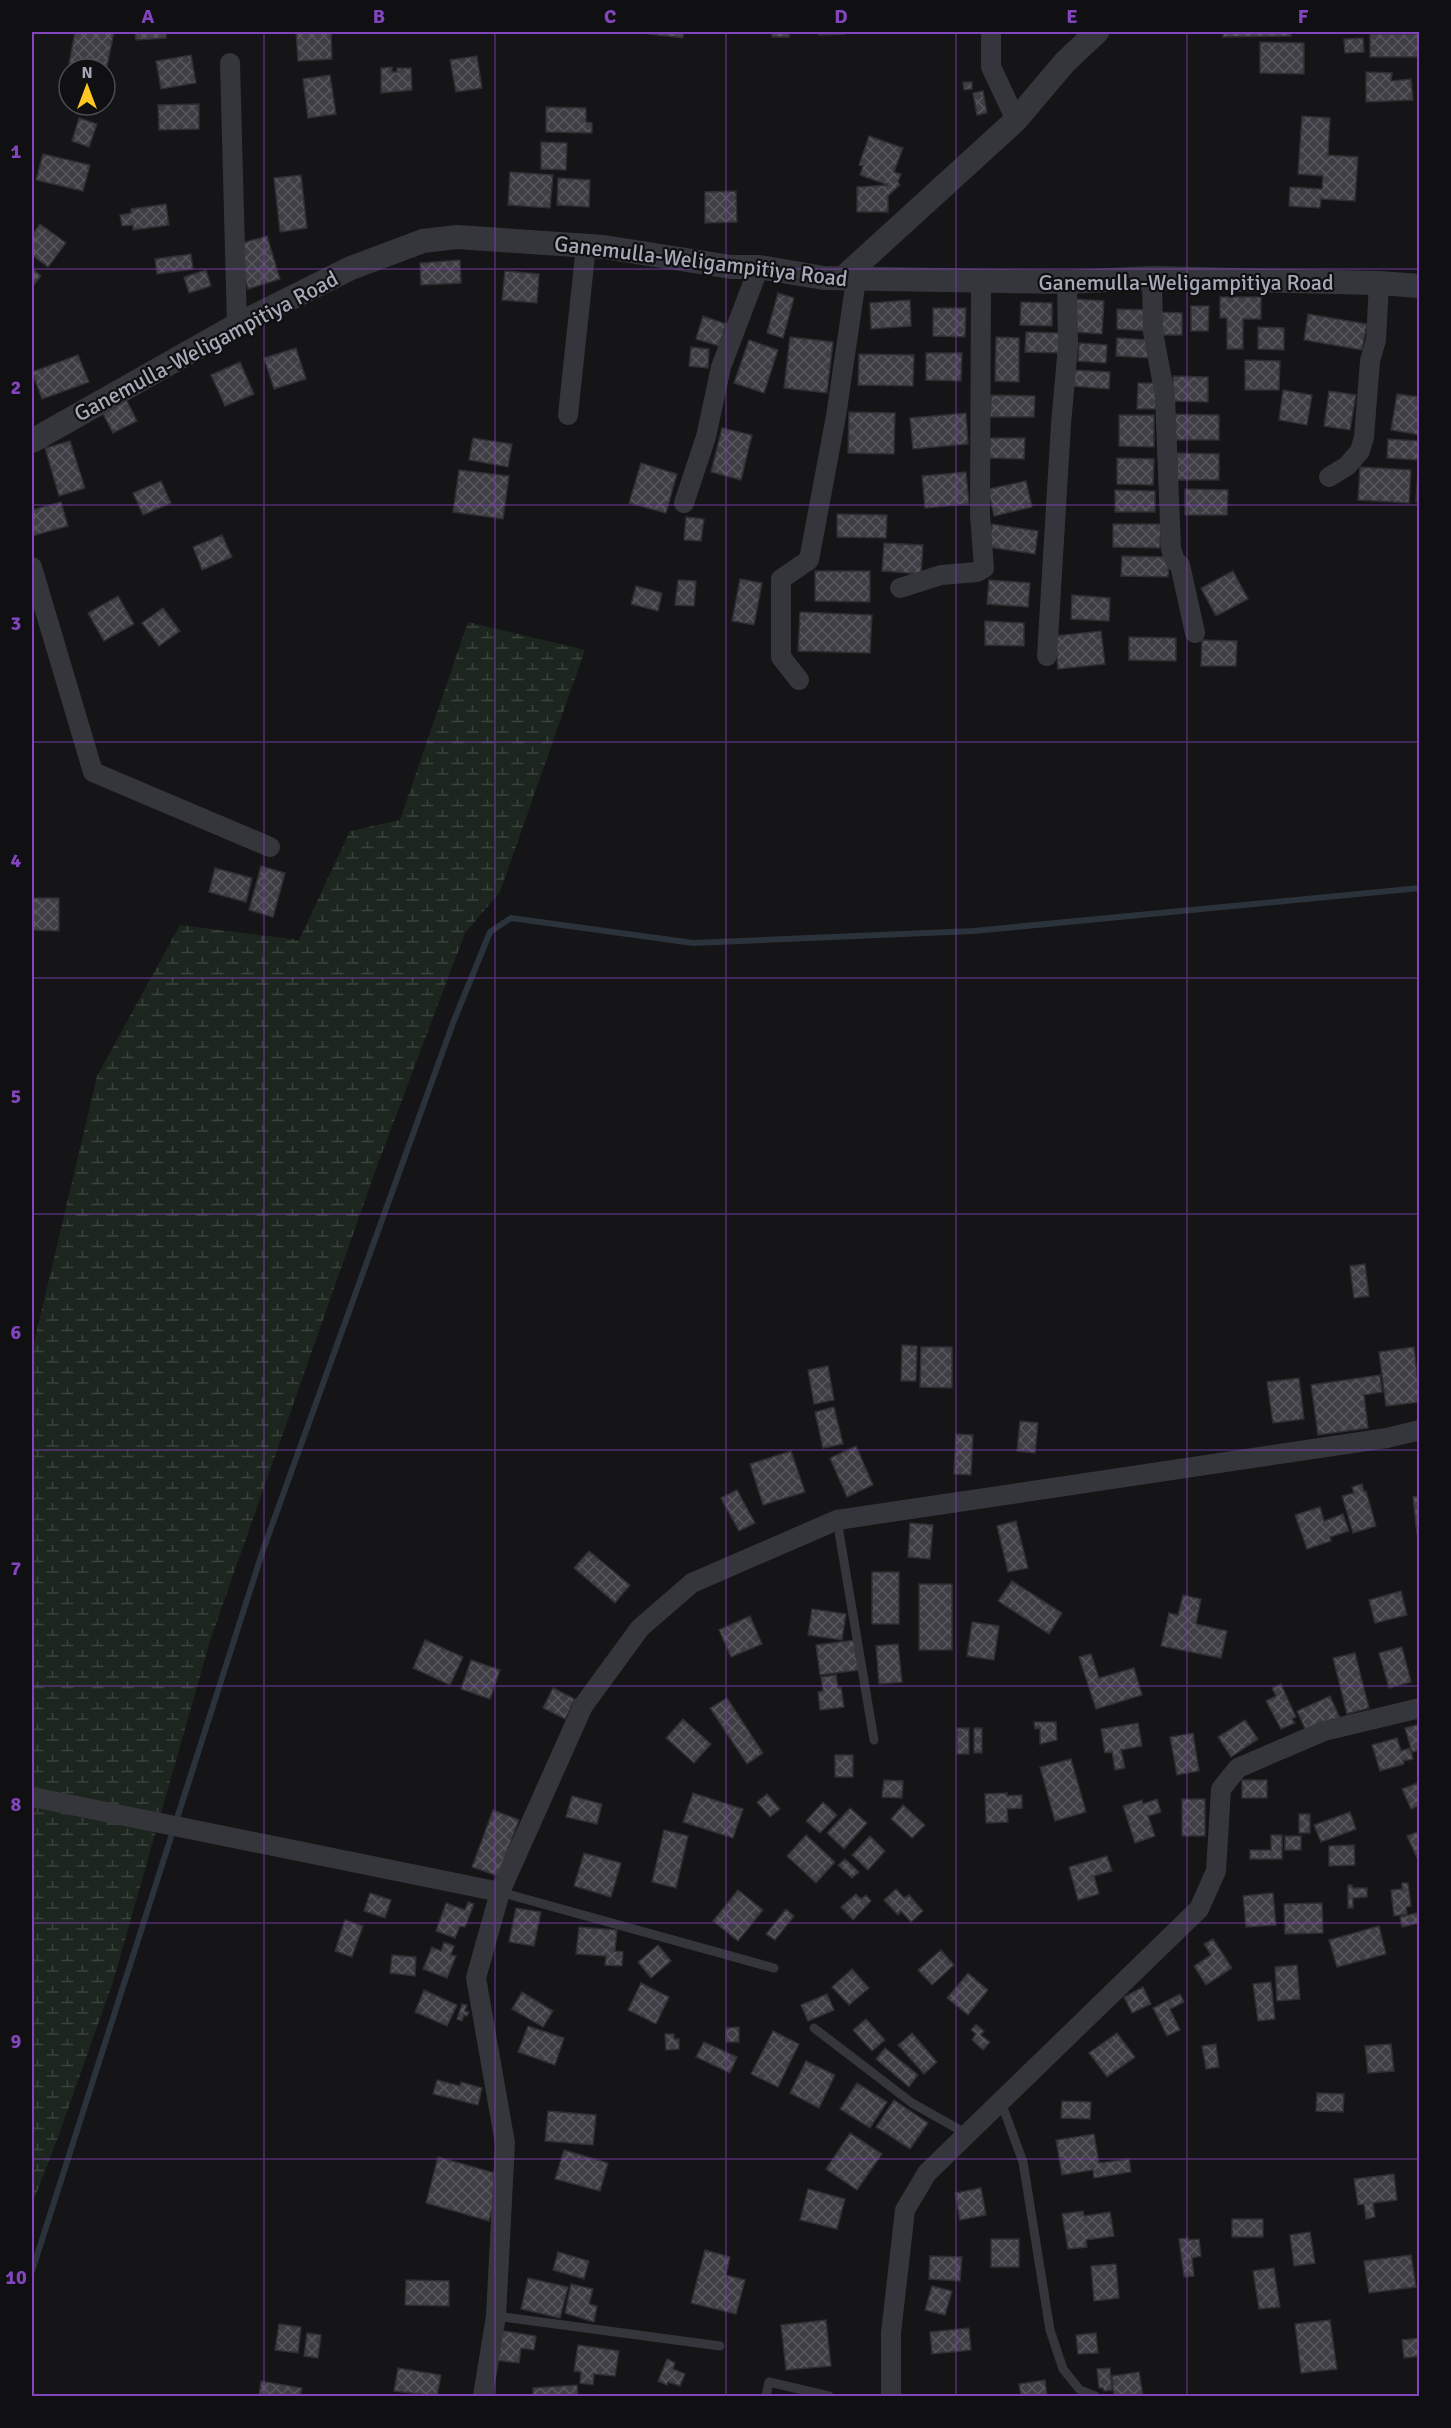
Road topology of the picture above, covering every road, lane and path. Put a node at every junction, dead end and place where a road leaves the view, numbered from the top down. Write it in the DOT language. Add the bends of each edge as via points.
graph roads {
  1 [pos="991,32"];
  2 [pos="1097,32"];
  3 [pos="230,63"];
  4 [pos="1017,120"];
  5 [pos="586,246"];
  6 [pos="759,267"];
  7 [pos="1152,278"];
  8 [pos="850,279"];
  9 [pos="981,280"];
  10 [pos="1067,282"];
  11 [pos="1379,283"];
  12 [pos="1419,286"];
  13 [pos="237,325"];
  14 [pos="568,414"];
  15 [pos="32,441"];
  16 [pos="1329,477"];
  17 [pos="684,503"];
  18 [pos="32,567"];
  19 [pos="900,588"];
  20 [pos="1195,633"];
  21 [pos="1047,657"];
  22 [pos="799,680"];
  23 [pos="270,847"];
  24 [pos="1419,1430"];
  25 [pos="837,1520"];
  26 [pos="1419,1708"];
  27 [pos="874,1740"];
  28 [pos="32,1797"];
  29 [pos="500,1892"];
  30 [pos="774,1968"];
  31 [pos="814,2028"];
  32 [pos="1000,2100"];
  33 [pos="967,2134"];
  34 [pos="496,2316"];
  35 [pos="720,2346"];
  36 [pos="483,2397"];
  37 [pos="766,2397"];
  38 [pos="829,2397"];
  39 [pos="891,2397"];
  40 [pos="1095,2397"];
  1 -- 4 [label="street" via="991,67"];
  2 -- 4 [label="street" via="1065,62"];
  3 -- 13 [label="street"];
  4 -- 8 [label="street"];
  5 -- 6 [label="street, Ganemulla-Weligampitiya Road" via="731,267"];
  5 -- 13 [label="street, Ganemulla-Weligampitiya Road" via="457,237 423,241 351,268"];
  5 -- 14 [label="street"];
  6 -- 8 [label="street, Ganemulla-Weligampitiya Road"];
  6 -- 17 [label="street" via="721,367 706,436"];
  7 -- 10 [label="street, Ganemulla-Weligampitiya Road"];
  7 -- 11 [label="street, Ganemulla-Weligampitiya Road"];
  7 -- 20 [label="street" via="1153,332 1165,396 1171,549 1180,565"];
  8 -- 9 [label="street, Ganemulla-Weligampitiya Road"];
  8 -- 22 [label="street" via="836,416 809,560 781,579 781,657"];
  9 -- 10 [label="street, Ganemulla-Weligampitiya Road"];
  9 -- 19 [label="street" via="980,515 984,568 941,575"];
  10 -- 21 [label="street" via="1068,346"];
  11 -- 12 [label="street, Ganemulla-Weligampitiya Road"];
  11 -- 16 [label="street" via="1364,437 1360,451 1347,466"];
  13 -- 15 [label="street, Ganemulla-Weligampitiya Road"];
  18 -- 23 [label="street" via="93,772"];
  24 -- 25 [label="street"];
  25 -- 27 [label="lane"];
  25 -- 29 [label="street" via="692,1583 640,1628 583,1706"];
  26 -- 32 [label="street" via="1324,1731 1238,1768 1221,1789 1216,1871 1199,1909"];
  28 -- 29 [label="street"];
  29 -- 30 [label="lane"];
  29 -- 34 [label="street" via="476,1978 504,2143"];
  31 -- 33 [label="lane" via="912,2103"];
  32 -- 33 [label="street"];
  32 -- 40 [label="lane" via="1023,2162 1050,2330 1063,2369 1080,2390"];
  33 -- 39 [label="street" via="927,2173 905,2210 891,2333"];
  34 -- 35 [label="lane"];
  34 -- 36 [label="street"];
  37 -- 38 [label="lane" via="769,2382"];
}
